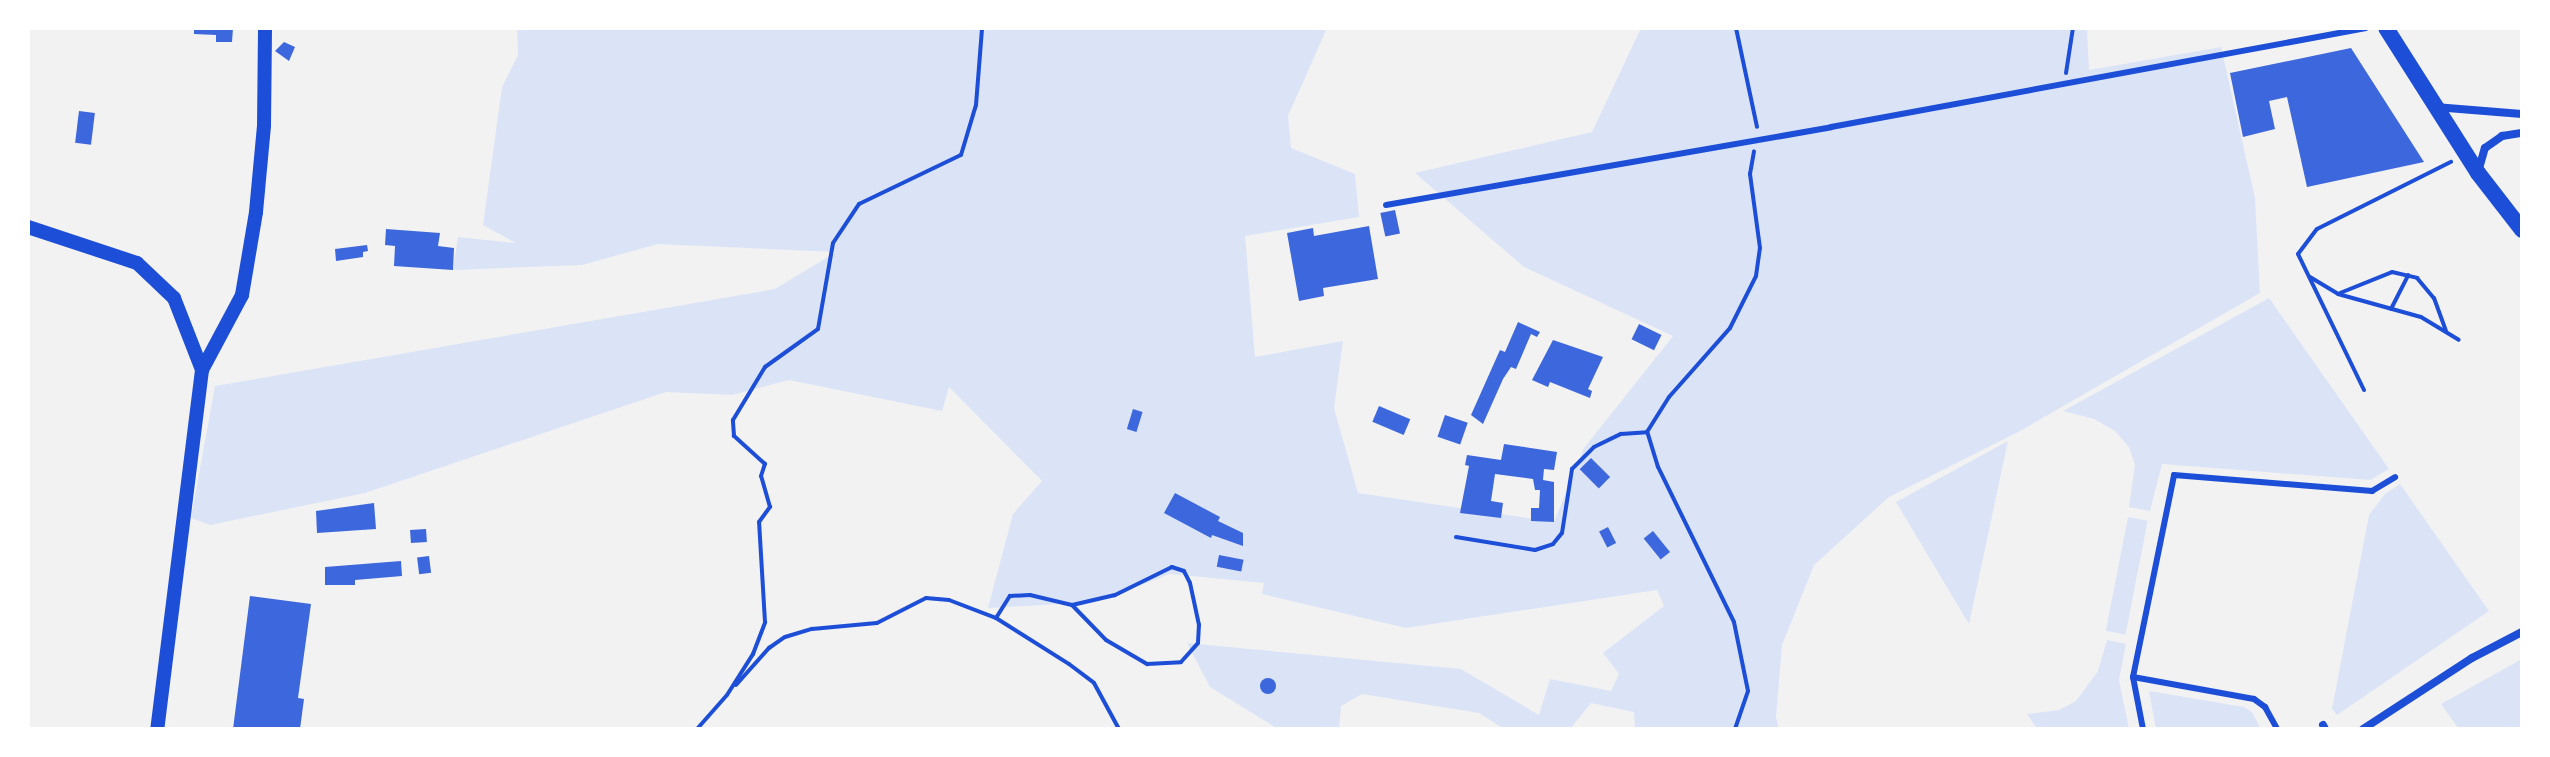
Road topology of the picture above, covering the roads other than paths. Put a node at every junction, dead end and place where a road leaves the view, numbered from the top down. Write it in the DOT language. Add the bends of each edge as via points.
graph roads {
  1 [pos="265,28"];
  2 [pos="2366,28"];
  3 [pos="2386,28"];
  4 [pos="2433,106"];
  5 [pos="2522,114"];
  6 [pos="2522,133"];
  7 [pos="2478,173"];
  8 [pos="1386,205"];
  9 [pos="28,227"];
  10 [pos="2522,230"];
  11 [pos="202,370"];
  12 [pos="2395,477"];
  13 [pos="2522,632"];
  14 [pos="2133,677"];
  15 [pos="157,729"];
  16 [pos="2143,729"];
  17 [pos="2277,729"];
  18 [pos="2363,729"];
  1 -- 11 [label="street" via="256,212 242,295"];
  2 -- 8 [label="lane"];
  3 -- 4 [label="main road"];
  4 -- 5 [label="street"];
  4 -- 7 [label="main road"];
  6 -- 7 [label="street" via="2502,136 2485,148"];
  7 -- 10 [label="main road"];
  9 -- 11 [label="street" via="137,263 174,298"];
  11 -- 15 [label="street"];
  12 -- 14 [label="lane" via="2372,491 2174,475"];
  13 -- 18 [label="street"];
  14 -- 16 [label="lane"];
  14 -- 17 [label="lane" via="2254,699"];
}
